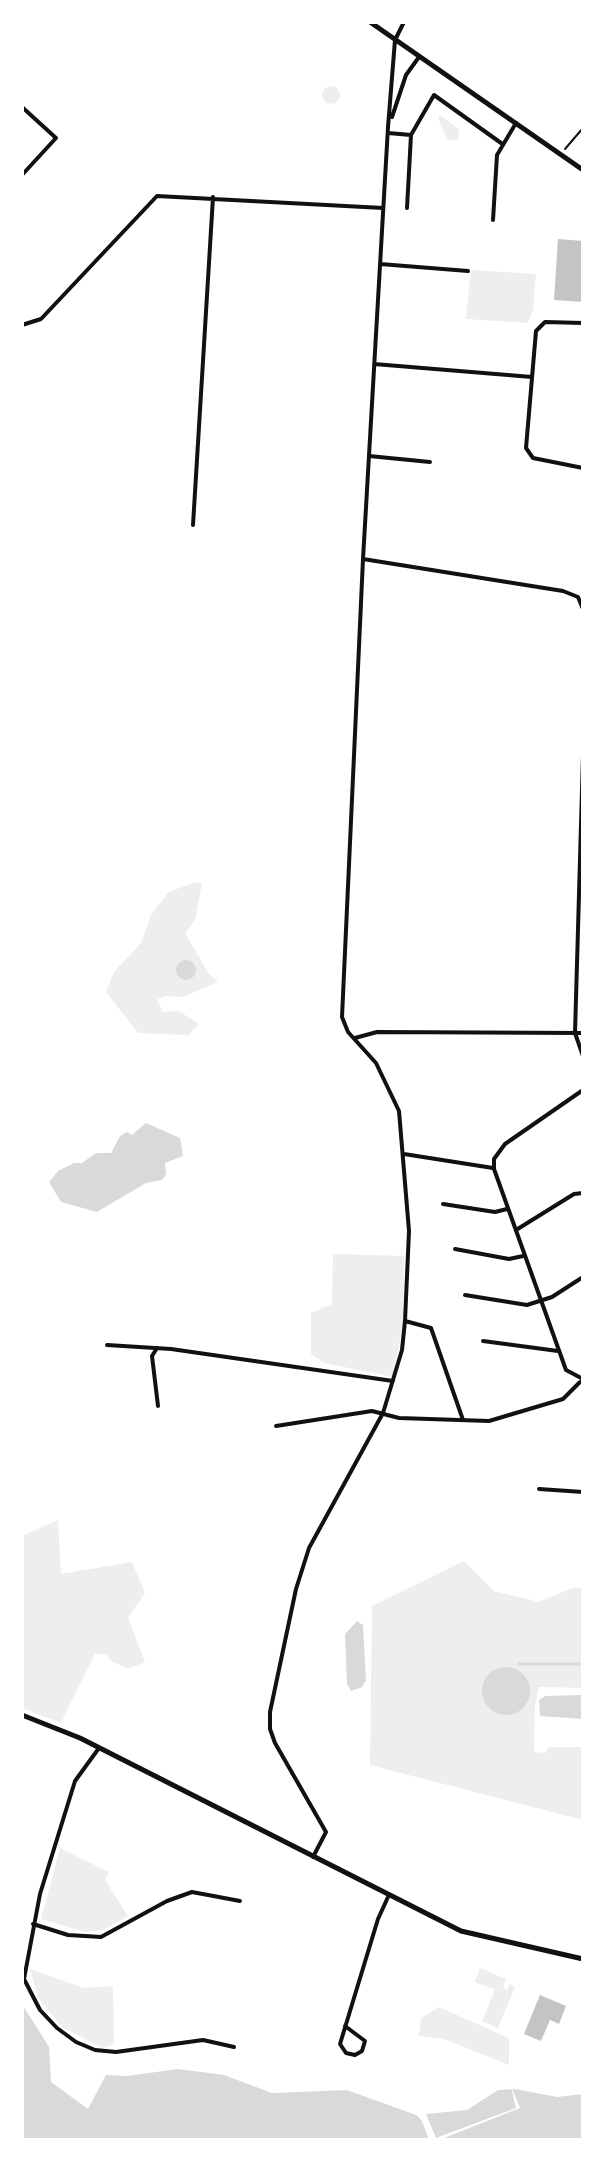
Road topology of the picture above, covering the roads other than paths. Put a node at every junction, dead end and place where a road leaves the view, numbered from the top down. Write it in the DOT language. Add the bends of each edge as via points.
graph roads {
  1 [pos="370,22"];
  2 [pos="404,22"];
  3 [pos="395,40"];
  4 [pos="419,56"];
  5 [pos="22,107"];
  6 [pos="516,123"];
  7 [pos="388,130"];
  8 [pos="411,135"];
  9 [pos="501,143"];
  10 [pos="583,170"];
  11 [pos="22,175"];
  12 [pos="213,197"];
  13 [pos="383,208"];
  14 [pos="407,208"];
  15 [pos="493,220"];
  16 [pos="380,264"];
  17 [pos="468,271"];
  18 [pos="583,323"];
  19 [pos="22,325"];
  20 [pos="374,364"];
  21 [pos="532,377"];
  22 [pos="369,456"];
  23 [pos="430,462"];
  24 [pos="583,468"];
  25 [pos="193,525"];
  26 [pos="363,559"];
  27 [pos="583,609"];
  28 [pos="583,755"];
  29 [pos="575,1033"];
  30 [pos="583,1033"];
  31 [pos="354,1038"];
  32 [pos="583,1056"];
  33 [pos="583,1090"];
  34 [pos="404,1154"];
  35 [pos="494,1169"];
  36 [pos="583,1193"];
  37 [pos="443,1204"];
  38 [pos="507,1209"];
  39 [pos="516,1230"];
  40 [pos="455,1249"];
  41 [pos="524,1256"];
  42 [pos="583,1277"];
  43 [pos="465,1295"];
  44 [pos="540,1301"];
  45 [pos="405,1321"];
  46 [pos="483,1341"];
  47 [pos="107,1345"];
  48 [pos="157,1348"];
  49 [pos="558,1351"];
  50 [pos="582,1380"];
  51 [pos="393,1381"];
  52 [pos="158,1406"];
  53 [pos="383,1413"];
  54 [pos="463,1420"];
  55 [pos="276,1426"];
  56 [pos="539,1489"];
  57 [pos="583,1492"];
  58 [pos="22,1715"];
  59 [pos="99,1748"];
  60 [pos="312,1857"];
  61 [pos="388,1897"];
  62 [pos="240,1901"];
  63 [pos="33,1924"];
  64 [pos="583,1959"];
  65 [pos="345,2026"];
  66 [pos="234,2047"];
  1 -- 3 [label="street"];
  2 -- 3 [label="street"];
  3 -- 4 [label="street"];
  3 -- 7 [label="street"];
  4 -- 6 [label="street"];
  4 -- 7 [label="street" via="406,75"];
  5 -- 11 [label="street" via="56,138"];
  6 -- 9 [label="street"];
  6 -- 10 [label="street"];
  7 -- 8 [label="street"];
  7 -- 13 [label="street"];
  8 -- 9 [label="street" via="434,95"];
  8 -- 14 [label="street"];
  9 -- 15 [label="street"];
  12 -- 13 [label="street"];
  12 -- 19 [label="street" via="157,196 41,319"];
  12 -- 25 [label="street"];
  13 -- 16 [label="street"];
  16 -- 17 [label="street"];
  16 -- 20 [label="street"];
  18 -- 21 [label="street" via="539,326"];
  20 -- 21 [label="street"];
  20 -- 22 [label="street"];
  21 -- 24 [label="street" via="528,453"];
  22 -- 23 [label="street"];
  22 -- 26 [label="street"];
  26 -- 27 [label="street" via="563,591 578,597"];
  26 -- 31 [label="street" via="342,1017"];
  28 -- 29 [label="street"];
  29 -- 30 [label="street"];
  29 -- 31 [label="street" via="377,1032"];
  29 -- 32 [label="street"];
  31 -- 34 [label="street" via="387,1082 399,1111"];
  33 -- 35 [label="street" via="505,1144 494,1159"];
  34 -- 35 [label="street"];
  34 -- 45 [label="street" via="409,1231"];
  35 -- 38 [label="street"];
  36 -- 39 [label="street"];
  37 -- 38 [label="street"];
  38 -- 39 [label="street"];
  39 -- 41 [label="street"];
  40 -- 41 [label="street" via="509,1259"];
  41 -- 44 [label="street"];
  42 -- 44 [label="street"];
  43 -- 44 [label="street" via="527,1305"];
  44 -- 49 [label="street"];
  45 -- 51 [label="street"];
  45 -- 54 [label="street" via="431,1328"];
  46 -- 49 [label="street"];
  47 -- 48 [label="street"];
  48 -- 51 [label="street"];
  48 -- 52 [label="street" via="152,1356"];
  49 -- 50 [label="street" via="566,1370"];
  50 -- 54 [label="street" via="563,1399 489,1421"];
  51 -- 53 [label="street"];
  53 -- 54 [label="street"];
  53 -- 55 [label="street"];
  53 -- 60 [label="street" via="309,1548 270,1712 275,1743 326,1832"];
  56 -- 57 [label="street"];
  58 -- 59 [label="street"];
  59 -- 60 [label="street"];
  59 -- 63 [label="street" via="75,1781"];
  60 -- 61 [label="street"];
  61 -- 64 [label="street" via="461,1931"];
  61 -- 65 [label="street"];
  62 -- 63 [label="street" via="192,1892 101,1937 68,1935"];
  63 -- 66 [label="street" via="24,1979 40,2010 76,2042 116,2052 203,2040"];
  65 -- 65 [label="street" via="340,2044 355,2055 365,2041"];
}
